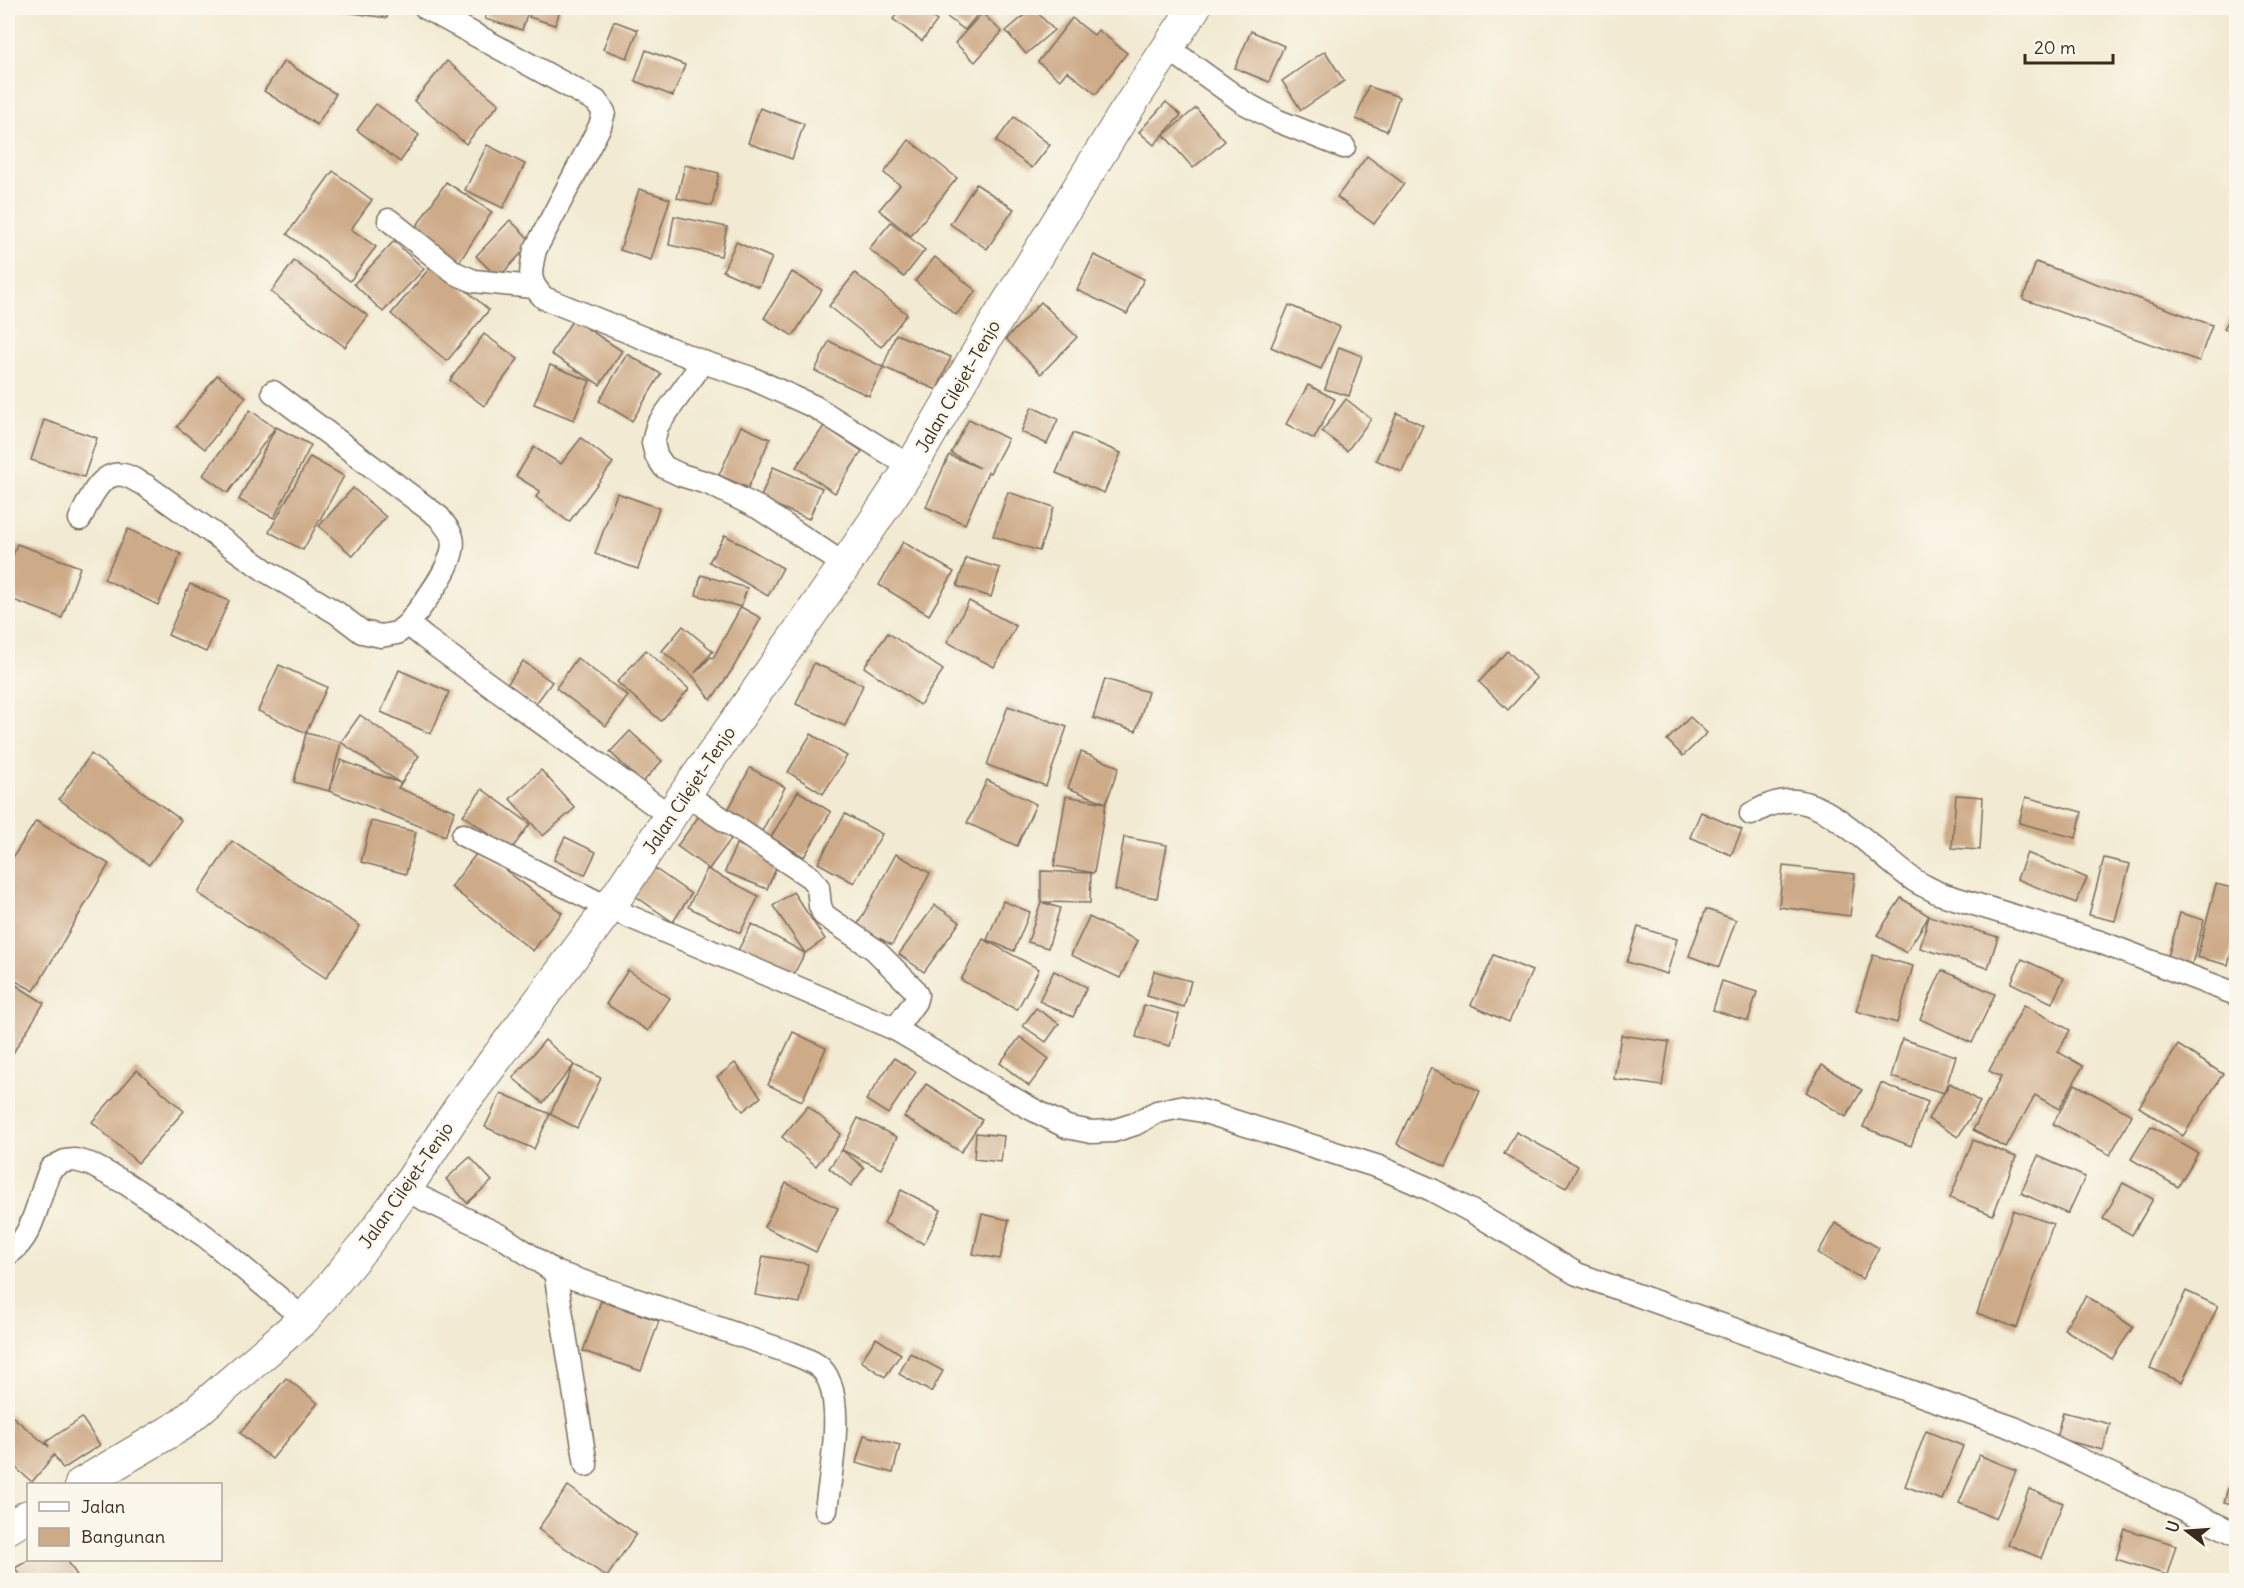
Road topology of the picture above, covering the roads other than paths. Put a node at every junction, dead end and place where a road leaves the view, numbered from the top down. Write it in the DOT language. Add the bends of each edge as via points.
graph roads {
  1 [pos="426,8"];
  2 [pos="1194,8"];
  3 [pos="1168,48"];
  4 [pos="1344,147"];
  5 [pos="389,220"];
  6 [pos="533,287"];
  7 [pos="703,362"];
  8 [pos="273,392"];
  9 [pos="911,467"];
  10 [pos="80,519"];
  11 [pos="845,565"];
  12 [pos="408,624"];
  13 [pos="678,805"];
  14 [pos="1751,814"];
  15 [pos="463,835"];
  16 [pos="609,908"];
  17 [pos="2236,994"];
  18 [pos="896,1029"];
  19 [pos="405,1190"];
  20 [pos="8,1254"];
  21 [pos="555,1272"];
  22 [pos="304,1319"];
  23 [pos="586,1466"];
  24 [pos="84,1483"];
  25 [pos="826,1510"];
  26 [pos="27,1517"];
  27 [pos="8,1528"];
  28 [pos="2236,1534"];
  1 -- 6 [label="street" via="596,101 604,112 535,250 530,272"];
  2 -- 3 [label="main road, Jalan Cilejet–Tenjo"];
  3 -- 4 [label="street" via="1243,102 1278,121"];
  3 -- 9 [label="main road, Jalan Cilejet–Tenjo" via="986,338"];
  5 -- 6 [label="street" via="455,273 474,281"];
  6 -- 7 [label="street" via="544,298"];
  7 -- 9 [label="street" via="752,378 814,406"];
  7 -- 11 [label="street" via="657,426 653,443 664,467 759,508"];
  8 -- 12 [label="street" via="439,517 452,537 450,557 430,595"];
  9 -- 11 [label="main road, Jalan Cilejet–Tenjo"];
  10 -- 12 [label="street" via="95,490 109,477 123,475 145,485 266,571 362,632 381,636 397,633"];
  11 -- 13 [label="main road, Jalan Cilejet–Tenjo"];
  12 -- 13 [label="street"];
  13 -- 16 [label="main road, Jalan Cilejet–Tenjo"];
  13 -- 18 [label="street" via="810,877 818,887 824,915 874,949 913,988 915,1002"];
  14 -- 17 [label="street" via="1767,805 1788,801 1816,807 1842,822 1914,880 1938,892 2100,942"];
  15 -- 16 [label="street"];
  16 -- 18 [label="street"];
  16 -- 19 [label="main road, Jalan Cilejet–Tenjo" via="460,1107"];
  18 -- 28 [label="street" via="1067,1127 1113,1131 1157,1112 1180,1107 1379,1167 1473,1212 1577,1274 2014,1428"];
  19 -- 21 [label="street" via="501,1236"];
  19 -- 22 [label="main road, Jalan Cilejet–Tenjo"];
  20 -- 22 [label="street" via="24,1239 51,1168 75,1160 127,1184 185,1221"];
  21 -- 23 [label="street"];
  21 -- 25 [label="street" via="818,1365 832,1386 836,1409"];
  22 -- 24 [label="main road, Jalan Cilejet–Tenjo" via="181,1425"];
  26 -- 27 [label="main road"];
}
